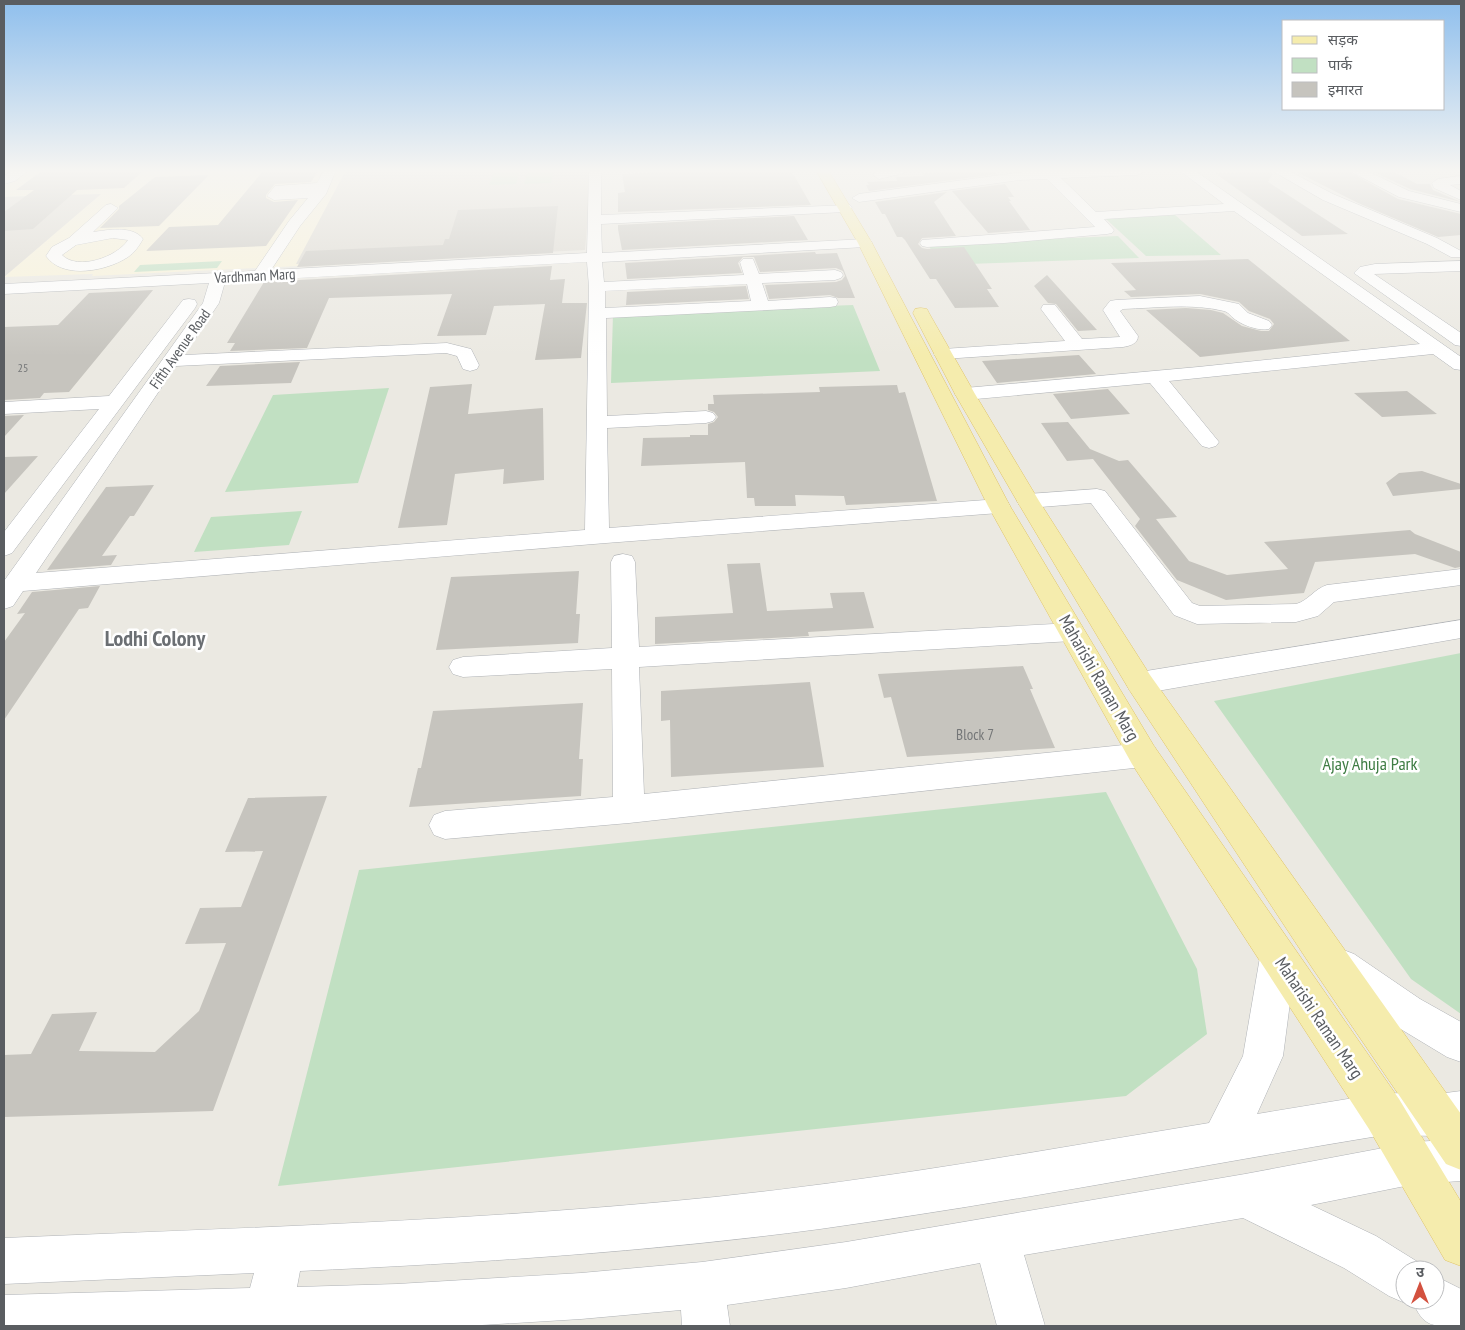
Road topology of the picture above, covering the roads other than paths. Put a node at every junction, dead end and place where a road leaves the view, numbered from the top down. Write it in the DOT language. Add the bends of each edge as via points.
graph roads {
  1 [pos="84,232"];
  2 [pos="289,232"];
  3 [pos="594,232"];
  4 [pos="862,232"];
  5 [pos="875,232"];
  6 [pos="1083,232"];
  7 [pos="1272,232"];
  8 [pos="1411,232"];
  9 [pos="73,242"];
  10 [pos="865,243"];
  11 [pos="927,243"];
  12 [pos="1460,253"];
  13 [pos="594,256"];
  14 [pos="746,258"];
  15 [pos="1314,262"];
  16 [pos="68,265"];
  17 [pos="89,265"];
  18 [pos="260,275"];
  19 [pos="835,276"];
  20 [pos="218,278"];
  21 [pos="755,280"];
  22 [pos="58,286"];
  23 [pos="597,287"];
  24 [pos="4,289"];
  25 [pos="830,302"];
  26 [pos="761,306"];
  27 [pos="1049,309"];
  28 [pos="597,312"];
  29 [pos="1263,324"];
  30 [pos="1443,328"];
  31 [pos="1410,330"];
  32 [pos="1461,341"];
  33 [pos="1078,346"];
  34 [pos="1437,348"];
  35 [pos="943,354"];
  36 [pos="171,361"];
  37 [pos="470,365"];
  38 [pos="1461,365"];
  39 [pos="1155,377"];
  40 [pos="965,394"];
  41 [pos="114,402"];
  42 [pos="4,408"];
  43 [pos="706,418"];
  44 [pos="596,423"];
  45 [pos="1209,442"];
  46 [pos="1028,501"];
  47 [pos="999,506"];
  48 [pos="603,536"];
  49 [pos="4,548"];
  50 [pos="34,559"];
  51 [pos="4,561"];
  52 [pos="623,562"];
  53 [pos="1461,577"];
  54 [pos="10,592"];
  55 [pos="1288,606"];
  56 [pos="1461,629"];
  57 [pos="1072,632"];
  58 [pos="1331,651"];
  59 [pos="625,658"];
  60 [pos="463,667"];
  61 [pos="1140,683"];
  62 [pos="1143,755"];
  63 [pos="629,809"];
  64 [pos="446,826"];
  65 [pos="1326,956"];
  66 [pos="1278,958"];
  67 [pos="1461,1043"];
  68 [pos="1450,1113"];
  69 [pos="1384,1114"];
  70 [pos="1221,1142"];
  71 [pos="1461,1149"];
  72 [pos="1461,1160"];
  73 [pos="1414,1163"];
  74 [pos="1245,1196"];
  75 [pos="996,1238"];
  76 [pos="1461,1244"];
  77 [pos="282,1249"];
  78 [pos="4,1261"];
  79 [pos="1395,1274"];
  80 [pos="704,1306"];
  81 [pos="1445,1306"];
  82 [pos="1461,1316"];
  83 [pos="266,1319"];
  84 [pos="4,1320"];
  85 [pos="1021,1326"];
  1 -- 9 [label="street"];
  2 -- 18 [label="street"];
  3 -- 13 [label="street"];
  4 -- 10 [label="main road, Maharishi Raman Marg"];
  5 -- 35 [label="main road, Maharishi Raman Marg"];
  6 -- 11 [label="street"];
  7 -- 15 [label="street"];
  8 -- 12 [label="street"];
  9 -- 16 [label="street" via="54,256 57,261"];
  9 -- 17 [label="street" via="113,234 136,239 118,256"];
  10 -- 13 [label="street, Vardhman Marg"];
  10 -- 47 [label="main road, Maharishi Raman Marg"];
  12 -- 15 [label="street"];
  12 -- 30 [label="street" via="1362,273"];
  13 -- 18 [label="street, Vardhman Marg"];
  13 -- 23 [label="street"];
  14 -- 21 [label="street"];
  15 -- 31 [label="street"];
  16 -- 17 [label="street"];
  16 -- 22 [label="street"];
  17 -- 22 [label="street"];
  18 -- 20 [label="street, Vardhman Marg"];
  19 -- 21 [label="street"];
  20 -- 22 [label="street, Vardhman Marg"];
  20 -- 36 [label="street, Fifth Avenue Road" via="212,303"];
  20 -- 41 [label="street, Fifth Avenue Road" via="190,303"];
  21 -- 23 [label="street"];
  21 -- 26 [label="street"];
  22 -- 24 [label="street, Vardhman Marg"];
  23 -- 28 [label="street"];
  25 -- 26 [label="street"];
  26 -- 28 [label="street"];
  27 -- 33 [label="street"];
  28 -- 44 [label="street"];
  29 -- 33 [label="street" via="1242,317 1232,308 1200,301 1123,304 1110,310 1129,339"];
  30 -- 31 [label="street"];
  30 -- 32 [label="street"];
  31 -- 34 [label="street"];
  33 -- 35 [label="street"];
  34 -- 38 [label="street"];
  34 -- 39 [label="street"];
  35 -- 40 [label="main road, Maharishi Raman Marg"];
  36 -- 37 [label="street" via="446,348 466,354"];
  36 -- 50 [label="street, Fifth Avenue Road"];
  39 -- 40 [label="street"];
  39 -- 45 [label="street"];
  40 -- 46 [label="main road, Maharishi Raman Marg"];
  41 -- 42 [label="street"];
  41 -- 49 [label="street, Fifth Avenue Road"];
  43 -- 44 [label="street"];
  44 -- 48 [label="street" via="596,530"];
  46 -- 55 [label="street" via="1097,496 1183,609 1197,614 1242,615"];
  46 -- 61 [label="main road, Maharishi Raman Marg"];
  47 -- 48 [label="street"];
  47 -- 57 [label="main road, Maharishi Raman Marg"];
  48 -- 54 [label="street"];
  50 -- 51 [label="street"];
  50 -- 54 [label="street, Fifth Avenue Road"];
  52 -- 59 [label="street"];
  53 -- 55 [label="street" via="1327,594 1309,610"];
  55 -- 58 [label="street"];
  56 -- 58 [label="street"];
  57 -- 59 [label="street"];
  57 -- 62 [label="main road, Maharishi Raman Marg"];
  58 -- 61 [label="street"];
  59 -- 60 [label="street"];
  59 -- 63 [label="street"];
  61 -- 65 [label="main road, Maharishi Raman Marg"];
  62 -- 63 [label="street"];
  62 -- 66 [label="main road, Maharishi Raman Marg"];
  63 -- 64 [label="street"];
  65 -- 67 [label="street" via="1407,1012"];
  65 -- 68 [label="main road, Maharishi Raman Marg"];
  66 -- 69 [label="main road, Maharishi Raman Marg"];
  66 -- 70 [label="street" via="1260,1067"];
  68 -- 69 [label="street"];
  68 -- 71 [label="main road, Maharishi Raman Marg"];
  69 -- 70 [label="street"];
  69 -- 73 [label="main road, Maharishi Raman Marg"];
  70 -- 77 [label="street" via="818,1207 437,1243"];
  72 -- 73 [label="street"];
  73 -- 74 [label="street"];
  73 -- 76 [label="main road, Maharishi Raman Marg"];
  74 -- 75 [label="street"];
  74 -- 79 [label="street" via="1360,1252"];
  75 -- 80 [label="street" via="846,1265"];
  75 -- 85 [label="street"];
  77 -- 78 [label="street"];
  77 -- 83 [label="street"];
  80 -- 83 [label="street" via="581,1296"];
  81 -- 82 [label="street"];
  83 -- 84 [label="street"];
}
